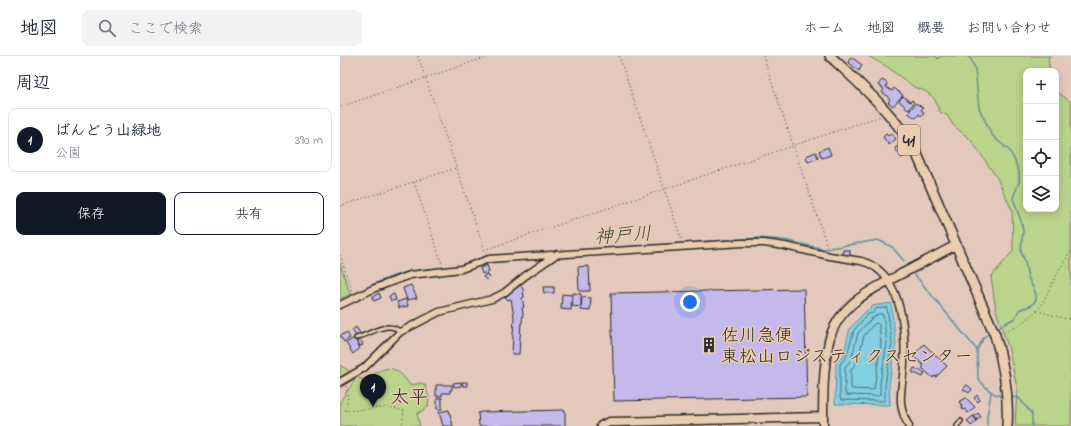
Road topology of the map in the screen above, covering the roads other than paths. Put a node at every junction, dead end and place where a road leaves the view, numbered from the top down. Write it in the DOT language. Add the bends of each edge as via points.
graph roads {
  1 [pos="830,56"];
  2 [pos="956,245"];
  3 [pos="557,254"];
  4 [pos="888,281"];
  5 [pos="340,305"];
  6 [pos="400,332"];
  7 [pos="356,338"];
  8 [pos="343,381"];
  9 [pos="823,417"];
  10 [pos="961,421"];
  11 [pos="600,426"];
  12 [pos="822,426"];
  13 [pos="910,426"];
  14 [pos="957,426"];
  15 [pos="1007,426"];
  1 -- 2 [label="main road, 41" via="889,114 908,138"];
  2 -- 4 [label="street"];
  2 -- 15 [label="main road, 41" via="1000,352 1006,383"];
  3 -- 4 [label="street" via="764,243 869,264 879,270"];
  3 -- 5 [label="street" via="489,260 461,269 410,274"];
  3 -- 6 [label="street" via="492,299 439,312"];
  4 -- 9 [label="street" via="854,302 835,326 829,341 825,365"];
  4 -- 13 [label="street" via="897,298 901,314 904,363 900,398 902,411"];
  6 -- 7 [label="lane" via="391,326"];
  6 -- 8 [label="street" via="364,368"];
  9 -- 11 [label="street" via="609,422"];
  9 -- 12 [label="street"];
  10 -- 14 [label="lane"];
}
